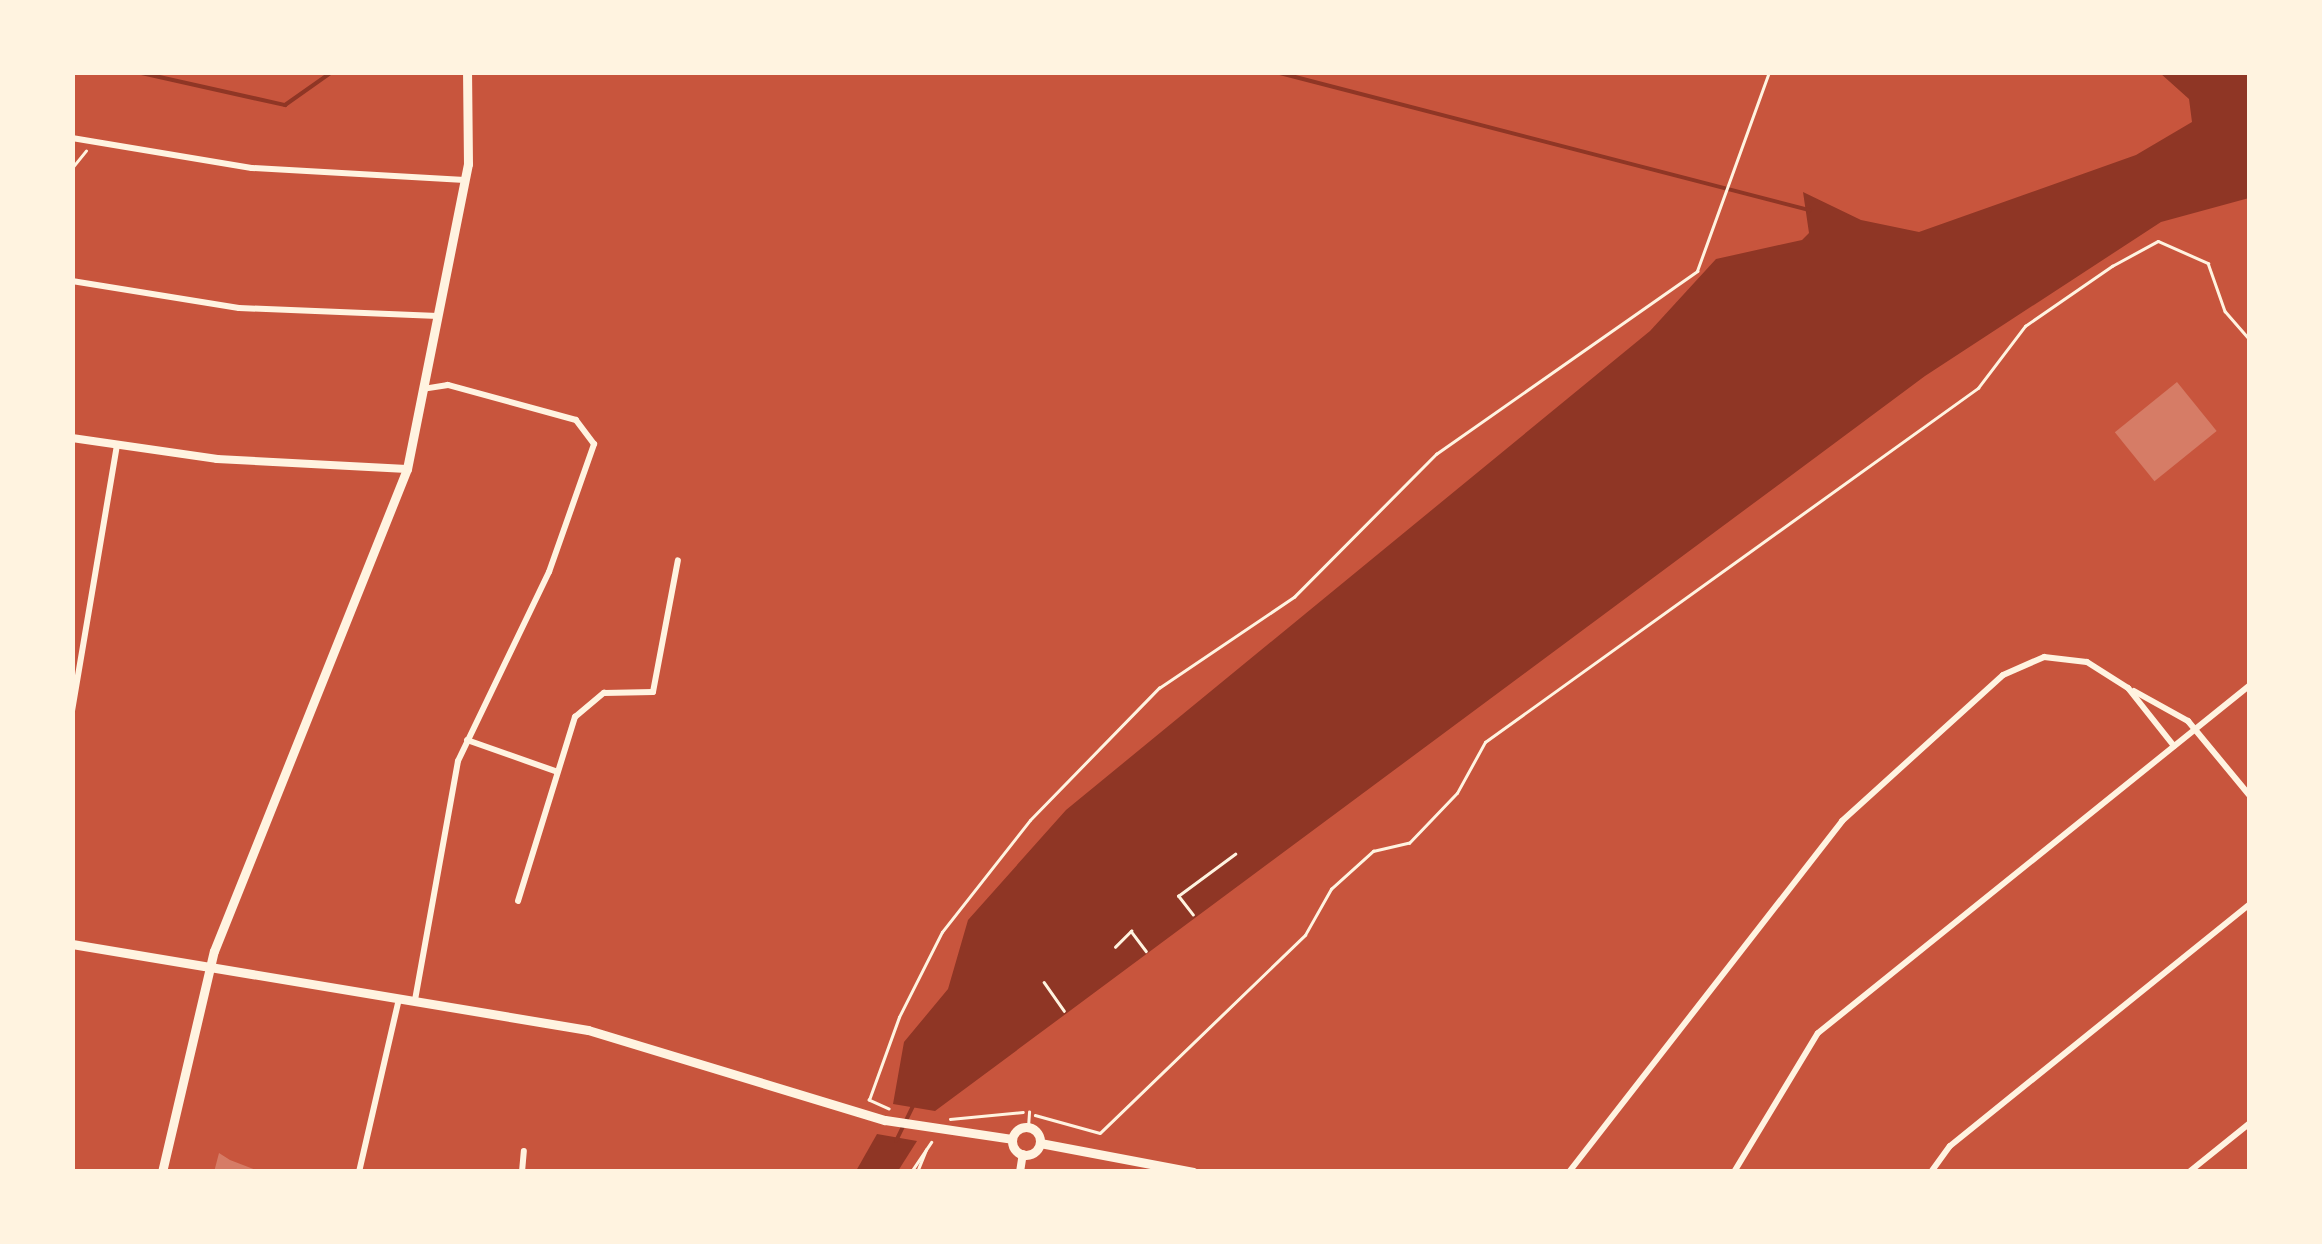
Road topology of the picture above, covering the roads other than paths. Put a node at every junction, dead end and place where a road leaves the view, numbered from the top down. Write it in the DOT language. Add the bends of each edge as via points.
graph roads {
  1 [pos="467,72"];
  2 [pos="72,138"];
  3 [pos="465,180"];
  4 [pos="72,281"];
  5 [pos="438,316"];
  6 [pos="424,389"];
  7 [pos="72,438"];
  8 [pos="117,445"];
  9 [pos="406,468"];
  10 [pos="678,560"];
  11 [pos="2250,685"];
  12 [pos="2128,688"];
  13 [pos="72,711"];
  14 [pos="2195,729"];
  15 [pos="467,740"];
  16 [pos="2174,746"];
  17 [pos="556,772"];
  18 [pos="2250,796"];
  19 [pos="518,901"];
  20 [pos="2250,904"];
  21 [pos="72,944"];
  22 [pos="210,966"];
  23 [pos="400,998"];
  24 [pos="415,1000"];
  25 [pos="1030,1112"];
  26 [pos="2250,1123"];
  27 [pos="1028,1127"];
  28 [pos="1012,1138"];
  29 [pos="1040,1144"];
  30 [pos="524,1151"];
  31 [pos="1023,1154"];
  32 [pos="162,1172"];
  33 [pos="359,1172"];
  34 [pos="522,1172"];
  35 [pos="1020,1172"];
  36 [pos="1193,1172"];
  37 [pos="1569,1172"];
  38 [pos="1734,1172"];
  39 [pos="1931,1172"];
  40 [pos="2190,1172"];
  1 -- 3 [label="main road"];
  2 -- 3 [label="street" via="252,168"];
  3 -- 5 [label="main road"];
  4 -- 5 [label="street" via="240,308"];
  5 -- 6 [label="main road"];
  6 -- 9 [label="main road"];
  6 -- 15 [label="street" via="448,385 588,426 594,444 580,495"];
  7 -- 8 [label="street"];
  8 -- 9 [label="street"];
  8 -- 13 [label="street"];
  9 -- 22 [label="main road"];
  10 -- 17 [label="street" via="652,692 604,693 575,718"];
  11 -- 14 [label="street"];
  12 -- 14 [label="street"];
  12 -- 16 [label="street"];
  12 -- 37 [label="street" via="2086,662 2056,657 1994,682 1842,820"];
  14 -- 16 [label="street"];
  14 -- 18 [label="street"];
  15 -- 17 [label="street"];
  15 -- 24 [label="street"];
  16 -- 38 [label="street" via="1818,1033"];
  17 -- 19 [label="street"];
  20 -- 39 [label="street" via="1946,1149"];
  21 -- 22 [label="main road"];
  22 -- 23 [label="main road"];
  22 -- 32 [label="main road"];
  23 -- 24 [label="main road"];
  23 -- 33 [label="street"];
  24 -- 28 [label="main road" via="588,1030 885,1120"];
  25 -- 27 [label="lane"];
  26 -- 40 [label="street"];
  27 -- 28 [label="main road"];
  27 -- 29 [label="main road"];
  28 -- 31 [label="main road"];
  29 -- 31 [label="main road"];
  29 -- 36 [label="main road"];
  30 -- 34 [label="street"];
  31 -- 35 [label="street"];
}
